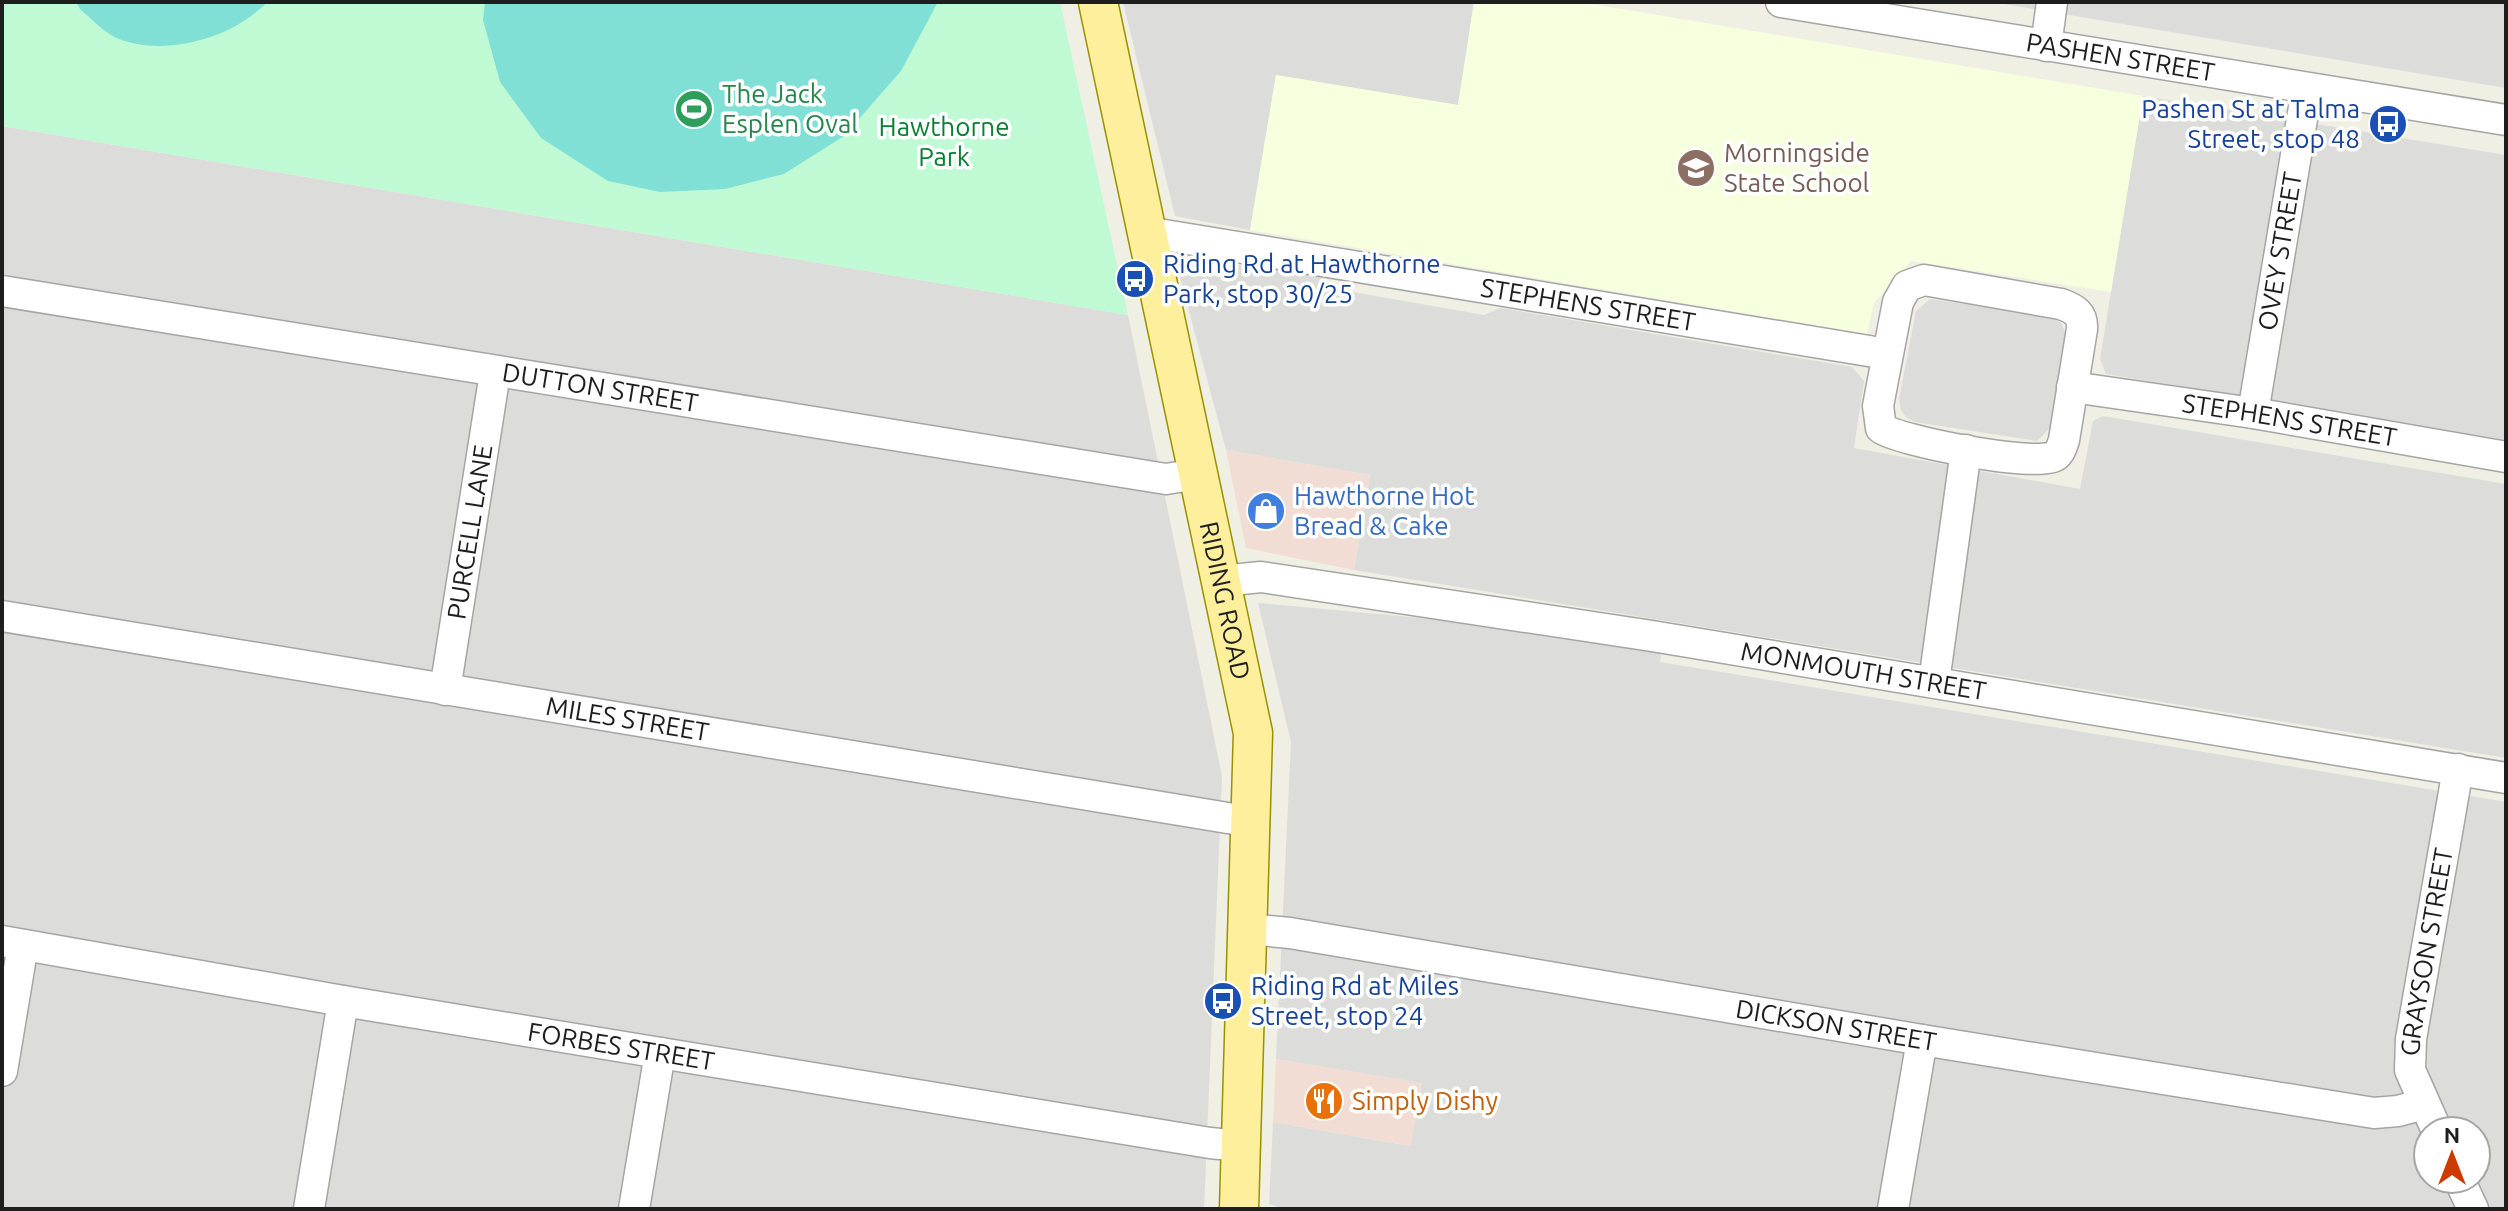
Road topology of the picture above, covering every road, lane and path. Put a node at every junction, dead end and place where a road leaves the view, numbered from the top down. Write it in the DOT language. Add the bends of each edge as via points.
graph roads {
  1 [pos="1098,2"];
  2 [pos="1781,2"];
  3 [pos="2052,2"];
  4 [pos="2046,46"];
  5 [pos="2307,89"];
  6 [pos="2506,120"];
  7 [pos="1146,232"];
  8 [pos="2,291"];
  9 [pos="1887,354"];
  10 [pos="495,373"];
  11 [pos="2072,387"];
  12 [pos="2253,413"];
  13 [pos="1966,450"];
  14 [pos="2506,457"];
  15 [pos="1198,474"];
  16 [pos="1221,581"];
  17 [pos="2,616"];
  18 [pos="1934,682"];
  19 [pos="445,690"];
  20 [pos="2458,769"];
  21 [pos="2506,778"];
  22 [pos="1252,822"];
  23 [pos="1248,929"];
  24 [pos="12,943"];
  25 [pos="343,1001"];
  26 [pos="1922,1040"];
  27 [pos="660,1053"];
  28 [pos="2,1071"];
  29 [pos="2424,1104"];
  30 [pos="2429,1115"];
  31 [pos="1241,1146"];
  32 [pos="309,1209"];
  33 [pos="634,1209"];
  34 [pos="1239,1209"];
  35 [pos="1893,1209"];
  1 -- 7 [label="main road, RIDING ROAD"];
  2 -- 4 [label="street, PASHEN STREET"];
  3 -- 4 [label="street"];
  4 -- 5 [label="street, PASHEN STREET"];
  5 -- 6 [label="street, PASHEN STREET"];
  5 -- 12 [label="street, OVEY STREET"];
  7 -- 9 [label="street, STEPHENS STREET"];
  7 -- 15 [label="main road, RIDING ROAD"];
  8 -- 10 [label="street, DUTTON STREET"];
  9 -- 11 [label="street" via="1898,302 1915,282 2046,301 2071,307 2083,320"];
  9 -- 13 [label="street" via="1878,406 1881,428 1904,439"];
  10 -- 15 [label="street, DUTTON STREET" via="1166,479"];
  10 -- 19 [label="street, PURCELL LANE"];
  11 -- 12 [label="street, STEPHENS STREET"];
  11 -- 13 [label="street" via="2064,440 2055,456 2033,460"];
  12 -- 14 [label="street, STEPHENS STREET"];
  13 -- 18 [label="street"];
  15 -- 16 [label="main road, RIDING ROAD"];
  16 -- 18 [label="street, MONMOUTH STREET" via="1261,577"];
  16 -- 22 [label="main road, RIDING ROAD" via="1253,733"];
  17 -- 19 [label="street, MILES STREET"];
  18 -- 20 [label="street, MONMOUTH STREET"];
  19 -- 22 [label="street, MILES STREET"];
  20 -- 21 [label="street, MONMOUTH STREET"];
  20 -- 29 [label="street, GRAYSON STREET" via="2411,1039 2410,1070"];
  22 -- 23 [label="main road, RIDING ROAD"];
  23 -- 26 [label="street, DICKSON STREET"];
  23 -- 31 [label="main road, RIDING ROAD"];
  24 -- 25 [label="street, FORBES STREET"];
  24 -- 28 [label="street"];
  25 -- 27 [label="street, FORBES STREET"];
  25 -- 32 [label="street"];
  26 -- 29 [label="street, DICKSON STREET" via="2374,1113"];
  26 -- 35 [label="street"];
  27 -- 31 [label="street, FORBES STREET"];
  27 -- 33 [label="street"];
  29 -- 30 [label="street, GRAYSON STREET"];
  31 -- 34 [label="main road, RIDING ROAD"];
}
